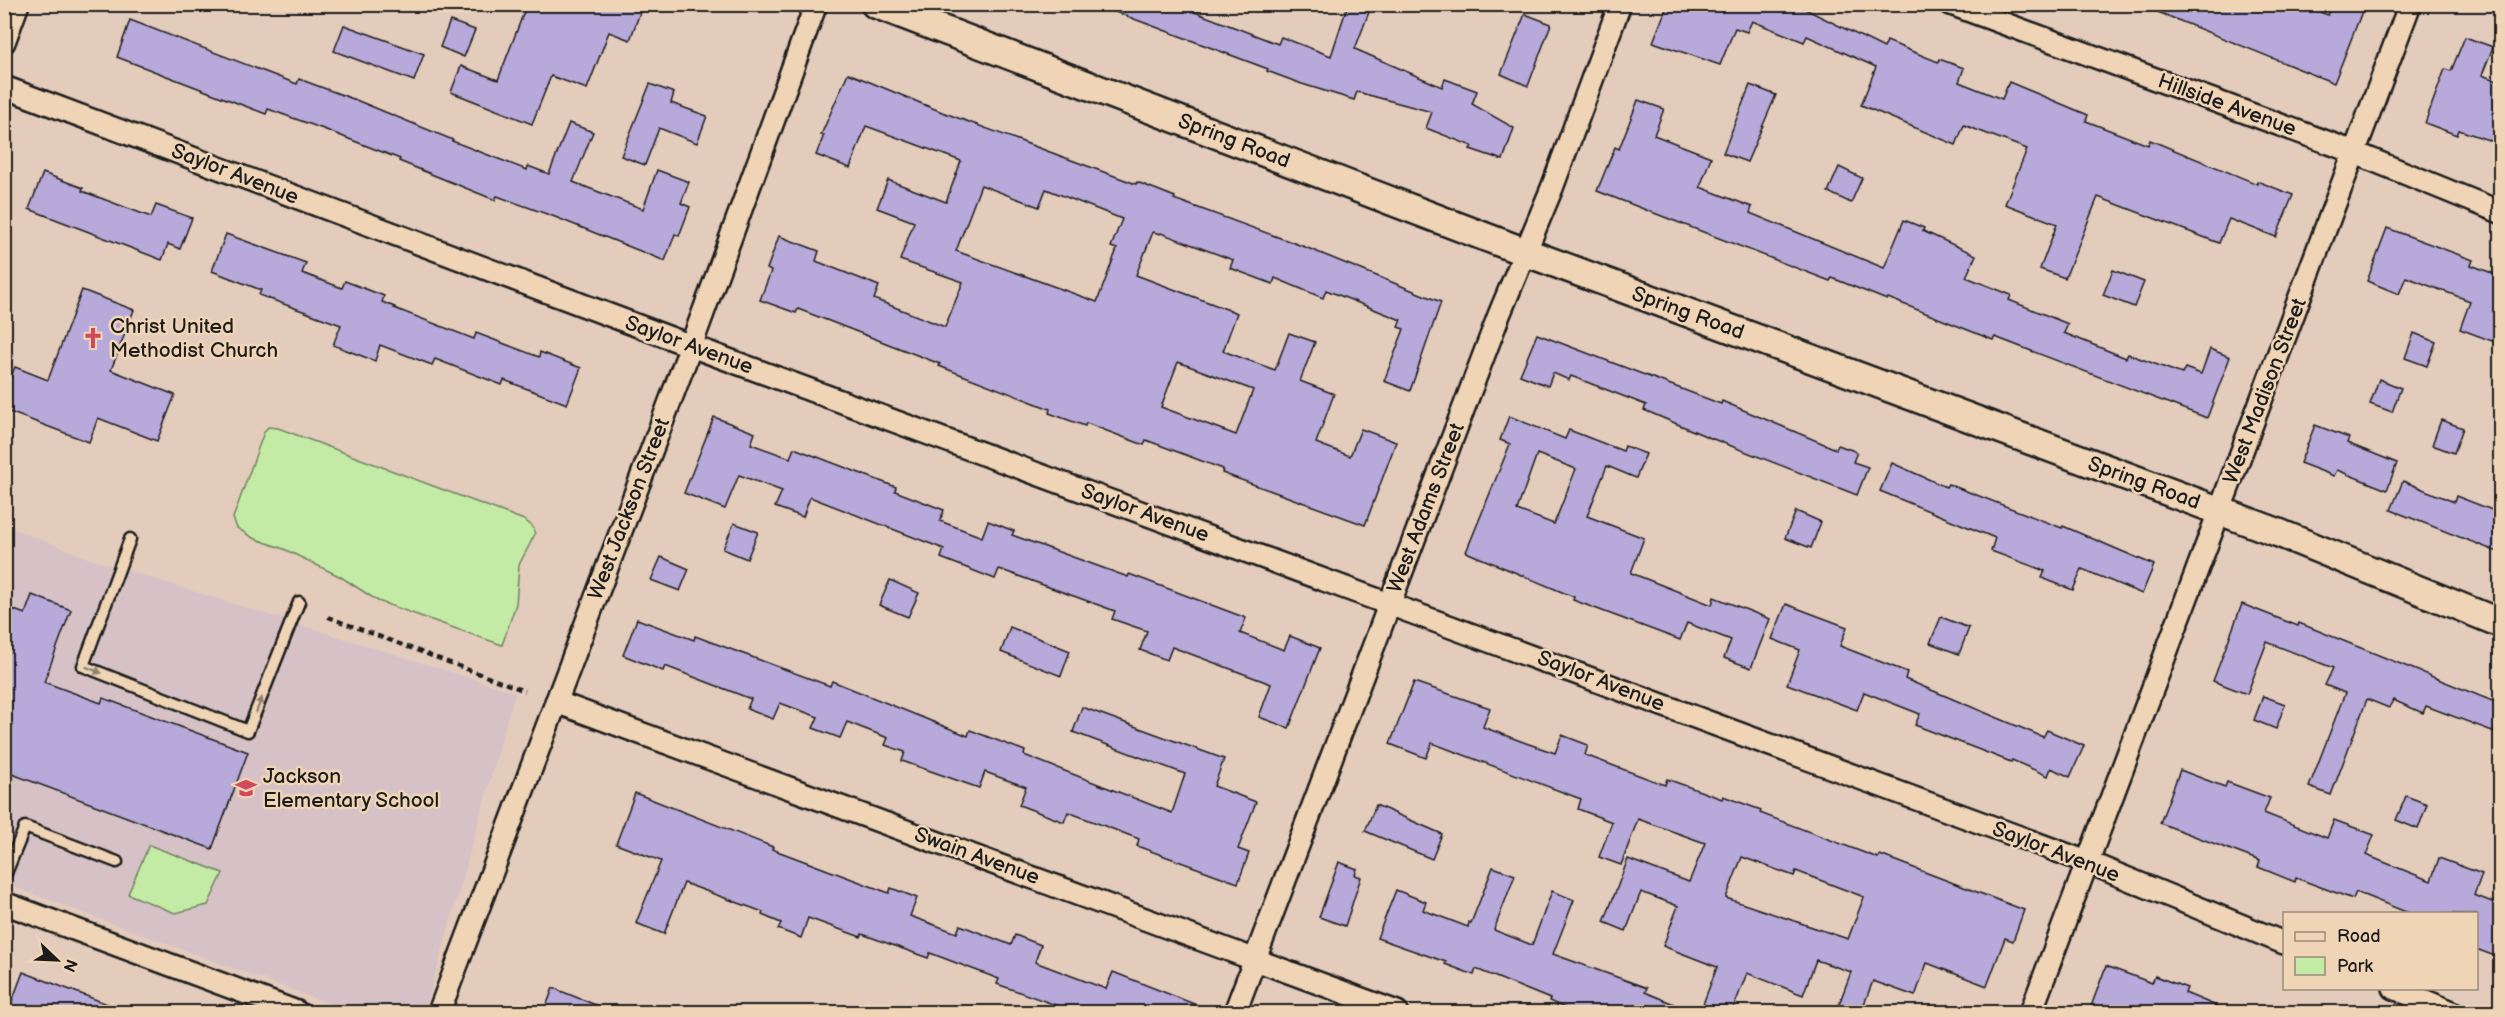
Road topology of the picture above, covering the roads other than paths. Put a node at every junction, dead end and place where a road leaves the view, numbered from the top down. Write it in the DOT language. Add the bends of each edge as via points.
graph roads {
  1 [pos="18,4"];
  2 [pos="816,4"];
  3 [pos="875,4"];
  4 [pos="1620,4"];
  5 [pos="1951,4"];
  6 [pos="2410,4"];
  7 [pos="4,42"];
  8 [pos="4,87"];
  9 [pos="2354,153"];
  10 [pos="2500,212"];
  11 [pos="1525,252"];
  12 [pos="691,346"];
  13 [pos="2219,511"];
  14 [pos="130,539"];
  15 [pos="298,602"];
  16 [pos="1390,603"];
  17 [pos="2500,623"];
  18 [pos="556,702"];
  19 [pos="117,862"];
  20 [pos="2087,862"];
  21 [pos="4,878"];
  22 [pos="4,903"];
  23 [pos="2283,943"];
  24 [pos="1256,959"];
  25 [pos="2399,990"];
  26 [pos="297,1012"];
  27 [pos="439,1012"];
  28 [pos="1235,1012"];
  29 [pos="1396,1012"];
  30 [pos="2031,1012"];
  31 [pos="2452,1012"];
  1 -- 7 [label="street"];
  2 -- 12 [label="street, West Jackson Street"];
  3 -- 11 [label="street, Spring Road"];
  4 -- 11 [label="street, West Adams Street"];
  5 -- 9 [label="street, Hillside Avenue"];
  6 -- 9 [label="street, West Madison Street"];
  8 -- 12 [label="street, Saylor Avenue"];
  9 -- 10 [label="street, Hillside Avenue"];
  9 -- 13 [label="street, West Madison Street"];
  11 -- 13 [label="street, Spring Road"];
  11 -- 16 [label="street, West Adams Street"];
  12 -- 16 [label="street, Saylor Avenue"];
  12 -- 18 [label="street, West Jackson Street"];
  13 -- 17 [label="street, Spring Road"];
  13 -- 20 [label="street, West Madison Street"];
  14 -- 15 [label="lane, one-way" via="83,666 248,731"];
  16 -- 20 [label="street, Saylor Avenue"];
  16 -- 24 [label="street, West Adams Street"];
  18 -- 24 [label="street, Swain Avenue"];
  18 -- 27 [label="street, West Jackson Street"];
  19 -- 21 [label="lane" via="25,827"];
  20 -- 23 [label="street, Saylor Avenue"];
  20 -- 30 [label="street, West Madison Street"];
  22 -- 26 [label="street"];
  24 -- 28 [label="street, West Adams Street"];
  24 -- 29 [label="street, Swain Avenue"];
  25 -- 31 [label="street"];
}
